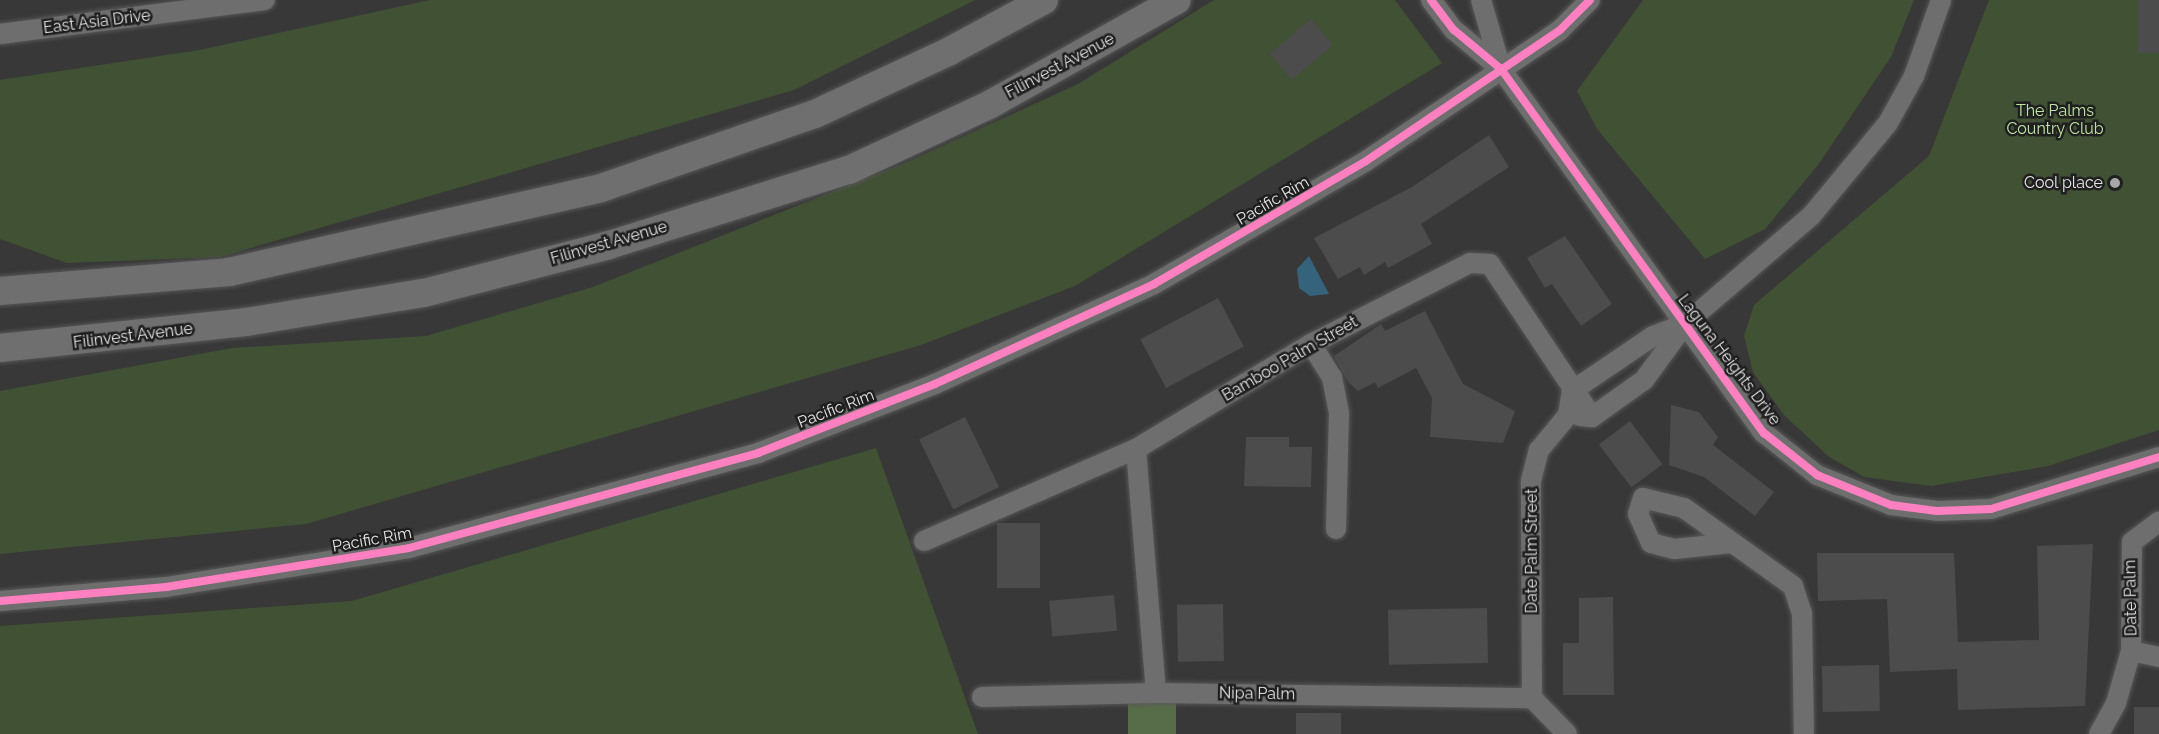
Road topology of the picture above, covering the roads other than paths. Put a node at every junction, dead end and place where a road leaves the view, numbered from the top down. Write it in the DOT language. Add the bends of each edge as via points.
graph roads {
  1 [pos="265,0"];
  2 [pos="1044,0"];
  3 [pos="1177,0"];
  4 [pos="1431,0"];
  5 [pos="1481,0"];
  6 [pos="1590,0"];
  7 [pos="1941,0"];
  8 [pos="0,34"];
  9 [pos="1501,69"];
  10 [pos="0,291"];
  11 [pos="1685,324"];
  12 [pos="1311,344"];
  13 [pos="0,348"];
  14 [pos="1572,391"];
  15 [pos="1568,414"];
  16 [pos="1592,417"];
  17 [pos="1136,448"];
  18 [pos="2159,458"];
  19 [pos="2159,522"];
  20 [pos="1336,529"];
  21 [pos="924,541"];
  22 [pos="1731,543"];
  23 [pos="0,601"];
  24 [pos="2132,651"];
  25 [pos="2159,657"];
  26 [pos="1156,693"];
  27 [pos="982,697"];
  28 [pos="1532,698"];
  29 [pos="1567,734"];
  30 [pos="1804,734"];
  31 [pos="2100,734"];
  1 -- 8 [label="street, East Asia Drive"];
  2 -- 10 [label="main road" via="814,114 601,188 229,272"];
  3 -- 13 [label="main road, Filinvest Avenue" via="989,105 849,170 609,245 413,295 246,322"];
  4 -- 9 [label="street, Laguna Heights Drive" via="1454,30"];
  5 -- 9 [label="street, Laguna Heights Drive"];
  6 -- 9 [label="street, Pacific Rim" via="1560,30"];
  7 -- 11 [label="street" via="1914,76 1888,123 1854,169 1764,259"];
  9 -- 11 [label="street, Laguna Heights Drive"];
  9 -- 23 [label="street, Pacific Rim" via="1366,161 1154,284 935,384 758,453 409,548 166,587"];
  11 -- 14 [label="street" via="1653,336"];
  11 -- 16 [label="street" via="1644,380"];
  11 -- 18 [label="street, Laguna Heights Drive" via="1764,433 1817,476 1891,505 1937,511 1991,509"];
  12 -- 14 [label="street, Bamboo Palm Street" via="1481,261 1490,264"];
  12 -- 17 [label="street, Bamboo Palm Street"];
  12 -- 20 [label="street" via="1332,377 1339,413"];
  14 -- 15 [label="street, Date Palm Street"];
  14 -- 16 [label="street, Bamboo Palm Street"];
  15 -- 16 [label="street"];
  15 -- 28 [label="street, Date Palm Street" via="1539,450 1531,481"];
  17 -- 21 [label="street, Bamboo Palm Street"];
  17 -- 26 [label="street"];
  19 -- 24 [label="street, Date Palm" via="2132,542"];
  22 -- 30 [label="street" via="1793,586 1799,598"];
  24 -- 25 [label="street"];
  24 -- 31 [label="street" via="2116,703"];
  26 -- 27 [label="street, Nipa Palm"];
  26 -- 28 [label="street, Nipa Palm"];
  28 -- 29 [label="street"];
}
